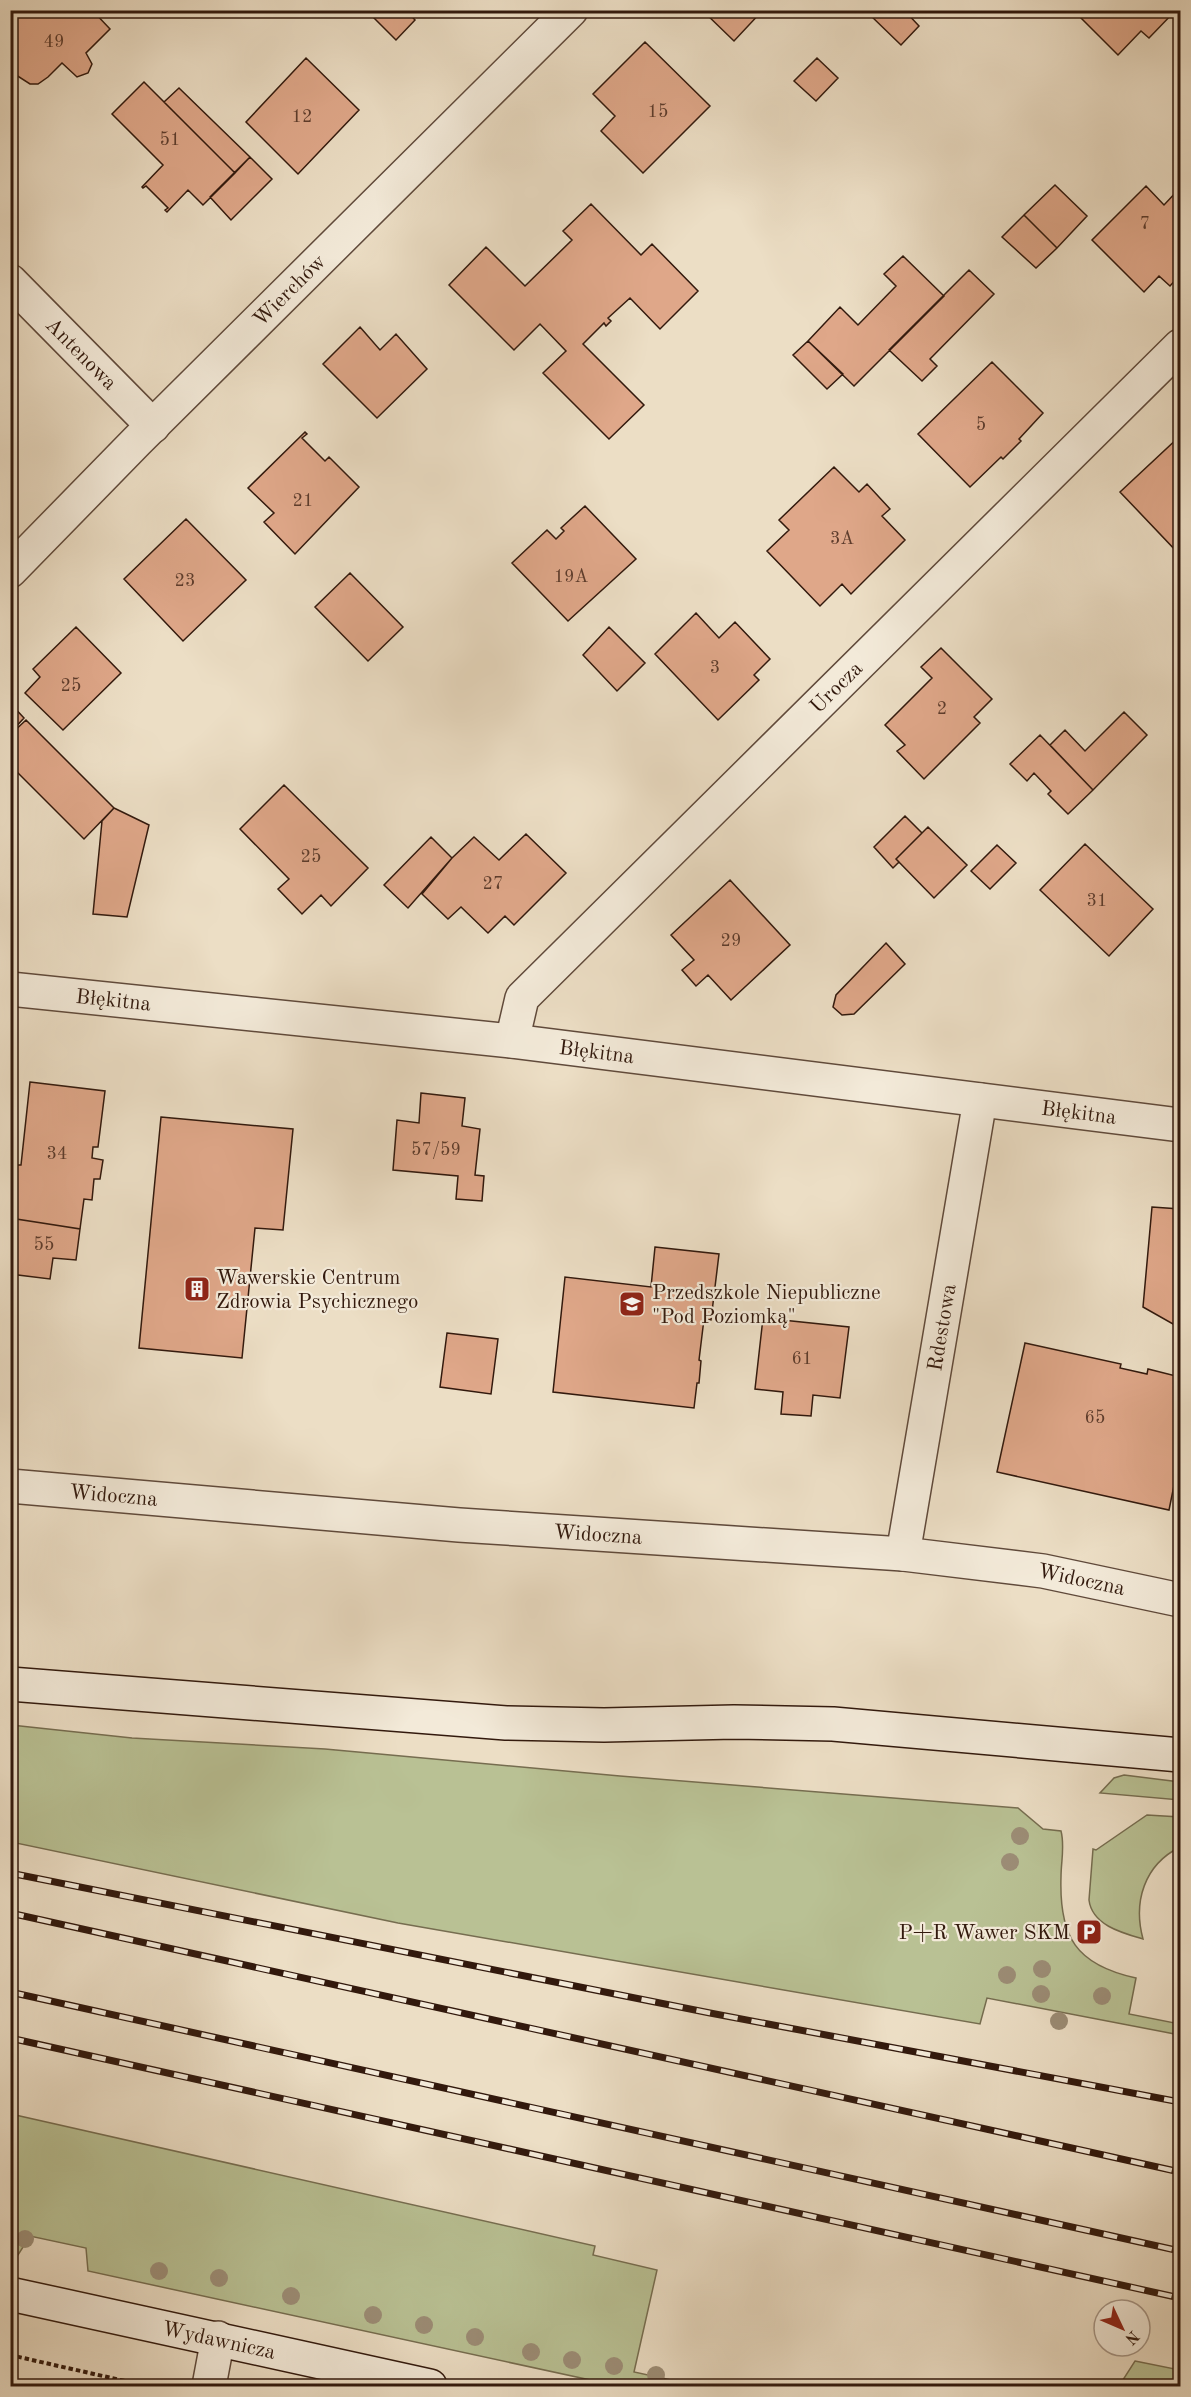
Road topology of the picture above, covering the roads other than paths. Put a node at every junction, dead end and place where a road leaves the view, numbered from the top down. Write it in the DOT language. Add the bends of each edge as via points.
graph roads {
  1 [pos="571,10"];
  2 [pos="10,281"];
  3 [pos="1180,346"];
  4 [pos="153,426"];
  5 [pos="10,571"];
  6 [pos="10,989"];
  7 [pos="512,1041"];
  8 [pos="980,1100"];
  9 [pos="1180,1125"];
  10 [pos="10,1486"];
  11 [pos="903,1554"];
  12 [pos="1180,1600"];
  13 [pos="10,1684"];
  14 [pos="1180,1755"];
  15 [pos="10,2294"];
  16 [pos="218,2338"];
  17 [pos="209,2386"];
  18 [pos="430,2386"];
  1 -- 4 [label="street, Wierchów"];
  2 -- 4 [label="street, Antenowa"];
  3 -- 7 [label="street, Urocza" via="522,998"];
  4 -- 5 [label="street, Wierchów"];
  6 -- 7 [label="street, Błękitna"];
  7 -- 8 [label="street, Błękitna"];
  8 -- 9 [label="street, Błękitna"];
  8 -- 11 [label="street, Rdestowa"];
  10 -- 11 [label="street, Widoczna" via="459,1525"];
  11 -- 12 [label="street, Widoczna" via="1043,1571"];
  13 -- 14 [label="street" via="506,1723 832,1724"];
  15 -- 16 [label="street, Wydawnicza"];
  16 -- 17 [label="street"];
  16 -- 18 [label="street, Wydawnicza"];
}
